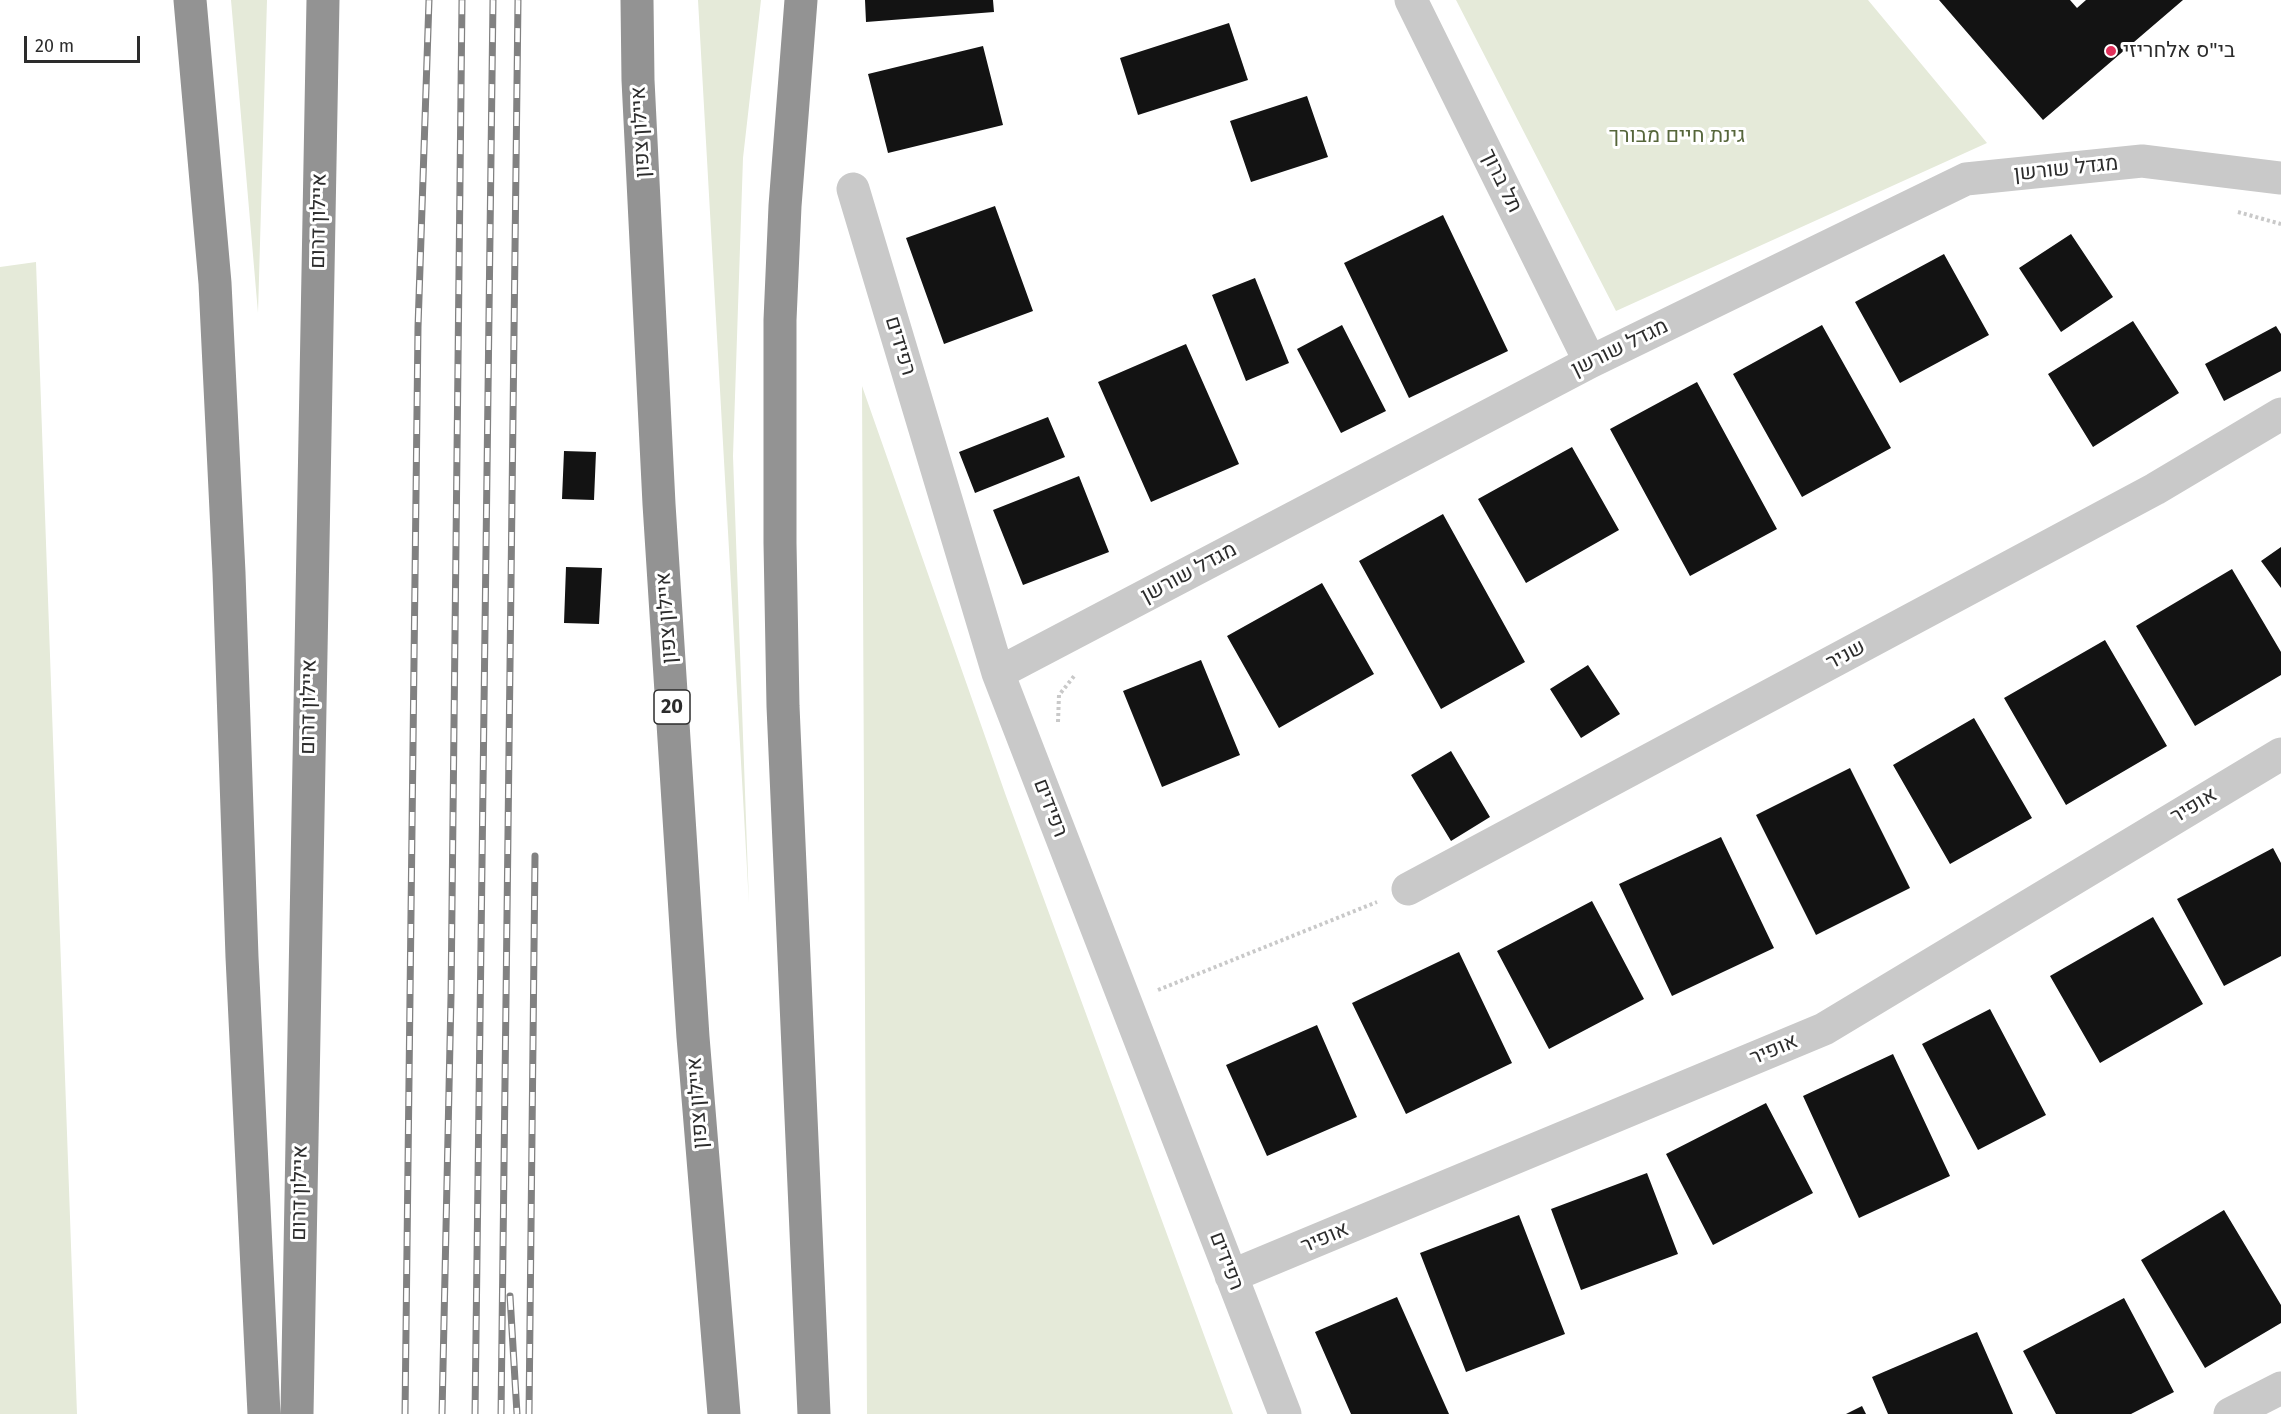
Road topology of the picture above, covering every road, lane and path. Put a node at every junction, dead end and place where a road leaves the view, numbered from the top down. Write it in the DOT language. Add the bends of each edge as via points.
graph roads {
  1 [pos="190,0"];
  2 [pos="323,0"];
  3 [pos="637,0"];
  4 [pos="801,0"];
  5 [pos="1411,0"];
  6 [pos="2281,178"];
  7 [pos="853,189"];
  8 [pos="2227,209"];
  9 [pos="2281,224"];
  10 [pos="1590,362"];
  11 [pos="2281,414"];
  12 [pos="1078,671"];
  13 [pos="998,673"];
  14 [pos="1058,728"];
  15 [pos="2281,754"];
  16 [pos="1408,889"];
  17 [pos="1126,1003"];
  18 [pos="1231,1275"];
  19 [pos="2281,1388"];
  20 [pos="264,1414"];
  21 [pos="297,1414"];
  22 [pos="724,1414"];
  23 [pos="814,1414"];
  24 [pos="1285,1414"];
  25 [pos="2230,1414"];
  1 -- 20 [label="highway" via="215,283"];
  2 -- 21 [label="highway, איילון דרום"];
  3 -- 22 [label="highway, איילון צפון / 20" via="659,504 693,1037"];
  4 -- 23 [label="highway" via="781,308 780,543 783,718"];
  5 -- 10 [label="street, תל ברוך"];
  6 -- 10 [label="street, מגדל שורשן" via="2142,161 1966,179"];
  7 -- 13 [label="street, רפידים"];
  8 -- 9 [label="path"];
  10 -- 13 [label="street, מגדל שורשן"];
  11 -- 16 [label="street, שניר" via="2156,489"];
  12 -- 14 [label="path" via="1059,695"];
  13 -- 17 [label="street, רפידים"];
  15 -- 18 [label="street, אופיר" via="1824,1029"];
  16 -- 17 [label="path"];
  17 -- 18 [label="street, רפידים"];
  18 -- 24 [label="street, רפידים"];
  19 -- 25 [label="street"];
}
